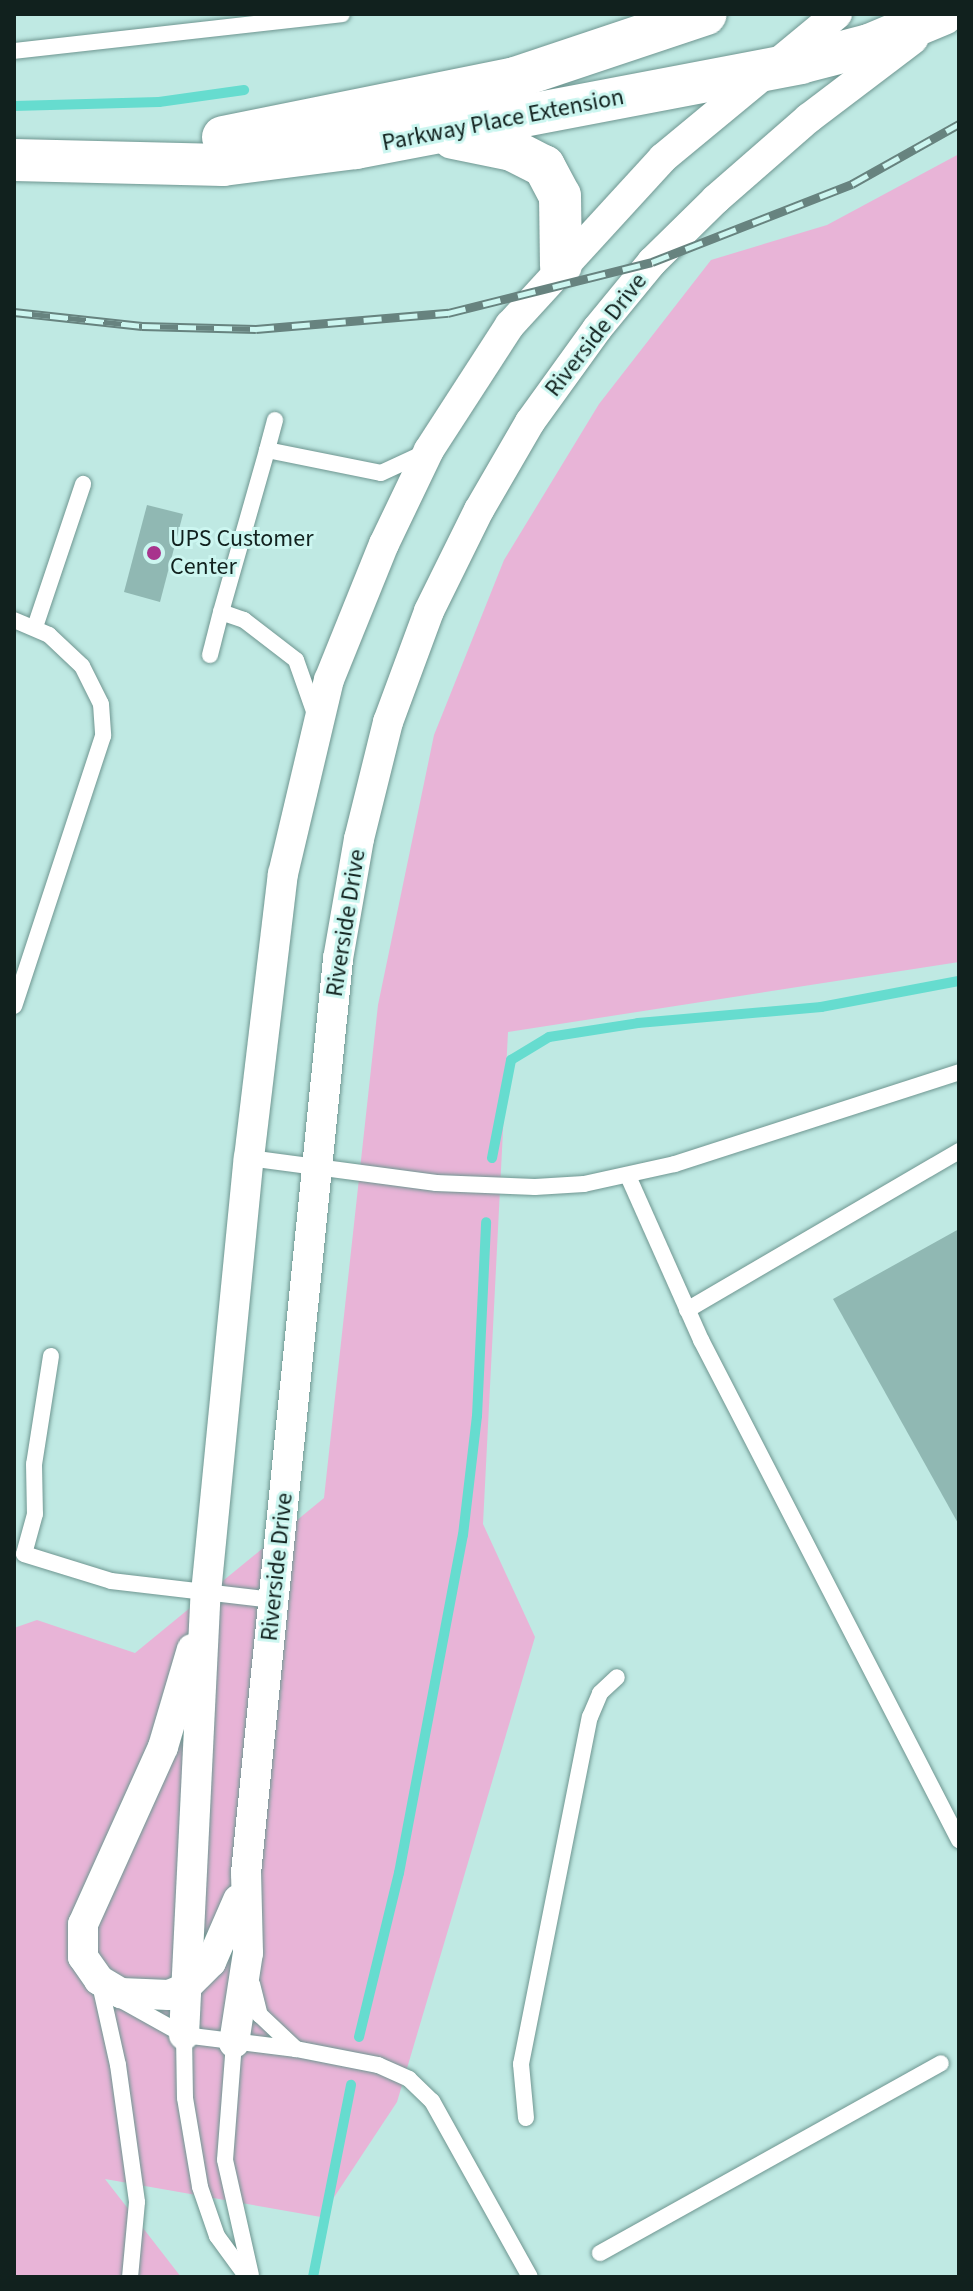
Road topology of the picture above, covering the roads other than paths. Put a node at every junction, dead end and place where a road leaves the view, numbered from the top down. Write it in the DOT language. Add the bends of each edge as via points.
graph roads {
  1 [pos="342,14"];
  2 [pos="706,14"];
  3 [pos="837,14"];
  4 [pos="945,14"];
  5 [pos="14,51"];
  6 [pos="764,70"];
  7 [pos="432,135"];
  8 [pos="33,160"];
  9 [pos="561,265"];
  10 [pos="275,420"];
  11 [pos="267,450"];
  12 [pos="429,450"];
  13 [pos="83,484"];
  14 [pos="221,612"];
  15 [pos="14,620"];
  16 [pos="35,627"];
  17 [pos="210,655"];
  18 [pos="317,720"];
  19 [pos="14,1006"];
  20 [pos="959,1072"];
  21 [pos="959,1151"];
  22 [pos="249,1158"];
  23 [pos="316,1167"];
  24 [pos="628,1176"];
  25 [pos="687,1310"];
  26 [pos="51,1356"];
  27 [pos="206,1593"];
  28 [pos="273,1600"];
  29 [pos="617,1677"];
  30 [pos="959,1840"];
  31 [pos="246,1873"];
  32 [pos="248,1953"];
  33 [pos="99,1980"];
  34 [pos="184,1989"];
  35 [pos="184,2035"];
  36 [pos="234,2043"];
  37 [pos="296,2049"];
  38 [pos="941,2063"];
  39 [pos="526,2118"];
  40 [pos="600,2253"];
  41 [pos="130,2277"];
  42 [pos="249,2277"];
  43 [pos="530,2277"];
  1 -- 5 [label="lane"];
  2 -- 8 [label="main road, Parkway Place Extension" via="461,91 274,130"];
  3 -- 6 [label="street"];
  4 -- 6 [label="main road, Parkway Place Extension" via="869,45"];
  4 -- 23 [label="street, Riverside Drive" via="769,151 652,262 558,381 479,510 429,611 372,781 338,959"];
  6 -- 7 [label="main road, Parkway Place Extension"];
  6 -- 9 [label="street" via="663,158"];
  7 -- 8 [label="main road, Parkway Place Extension" via="223,165"];
  7 -- 9 [label="main road" via="512,150 544,166 560,196"];
  9 -- 12 [label="street" via="489,353"];
  10 -- 11 [label="lane"];
  11 -- 12 [label="lane" via="381,473"];
  11 -- 14 [label="lane"];
  12 -- 18 [label="street" via="366,585"];
  13 -- 16 [label="lane"];
  14 -- 17 [label="lane"];
  14 -- 18 [label="lane" via="244,620 296,660"];
  15 -- 16 [label="lane"];
  16 -- 19 [label="lane" via="61,644 91,678 101,704 103,736"];
  18 -- 22 [label="street" via="281,888"];
  20 -- 24 [label="lane"];
  21 -- 25 [label="lane"];
  22 -- 23 [label="lane"];
  22 -- 27 [label="street"];
  23 -- 24 [label="lane" via="485,1187 548,1187"];
  23 -- 28 [label="street, Riverside Drive"];
  24 -- 25 [label="lane"];
  25 -- 30 [label="lane"];
  26 -- 27 [label="lane" via="34,1464 35,1514 24,1554 111,1581"];
  27 -- 28 [label="lane"];
  27 -- 33 [label="street" via="163,1747 83,1924 83,1957"];
  27 -- 34 [label="street"];
  28 -- 31 [label="street, Riverside Drive"];
  29 -- 39 [label="lane" via="600,1693 590,1717 521,2064"];
  31 -- 32 [label="street, Riverside Drive"];
  31 -- 34 [label="street" via="224,1943"];
  32 -- 36 [label="street, Riverside Drive"];
  32 -- 37 [label="lane" via="260,2015"];
  33 -- 34 [label="street" via="138,1997 156,1998"];
  33 -- 35 [label="lane" via="133,2010"];
  33 -- 41 [label="lane" via="118,2065 137,2202"];
  34 -- 35 [label="street"];
  35 -- 36 [label="lane"];
  35 -- 42 [label="lane" via="185,2098 200,2187 217,2236"];
  36 -- 37 [label="lane"];
  36 -- 42 [label="lane" via="225,2160"];
  37 -- 43 [label="lane" via="394,2070 422,2090"];
  38 -- 40 [label="lane"];
}
